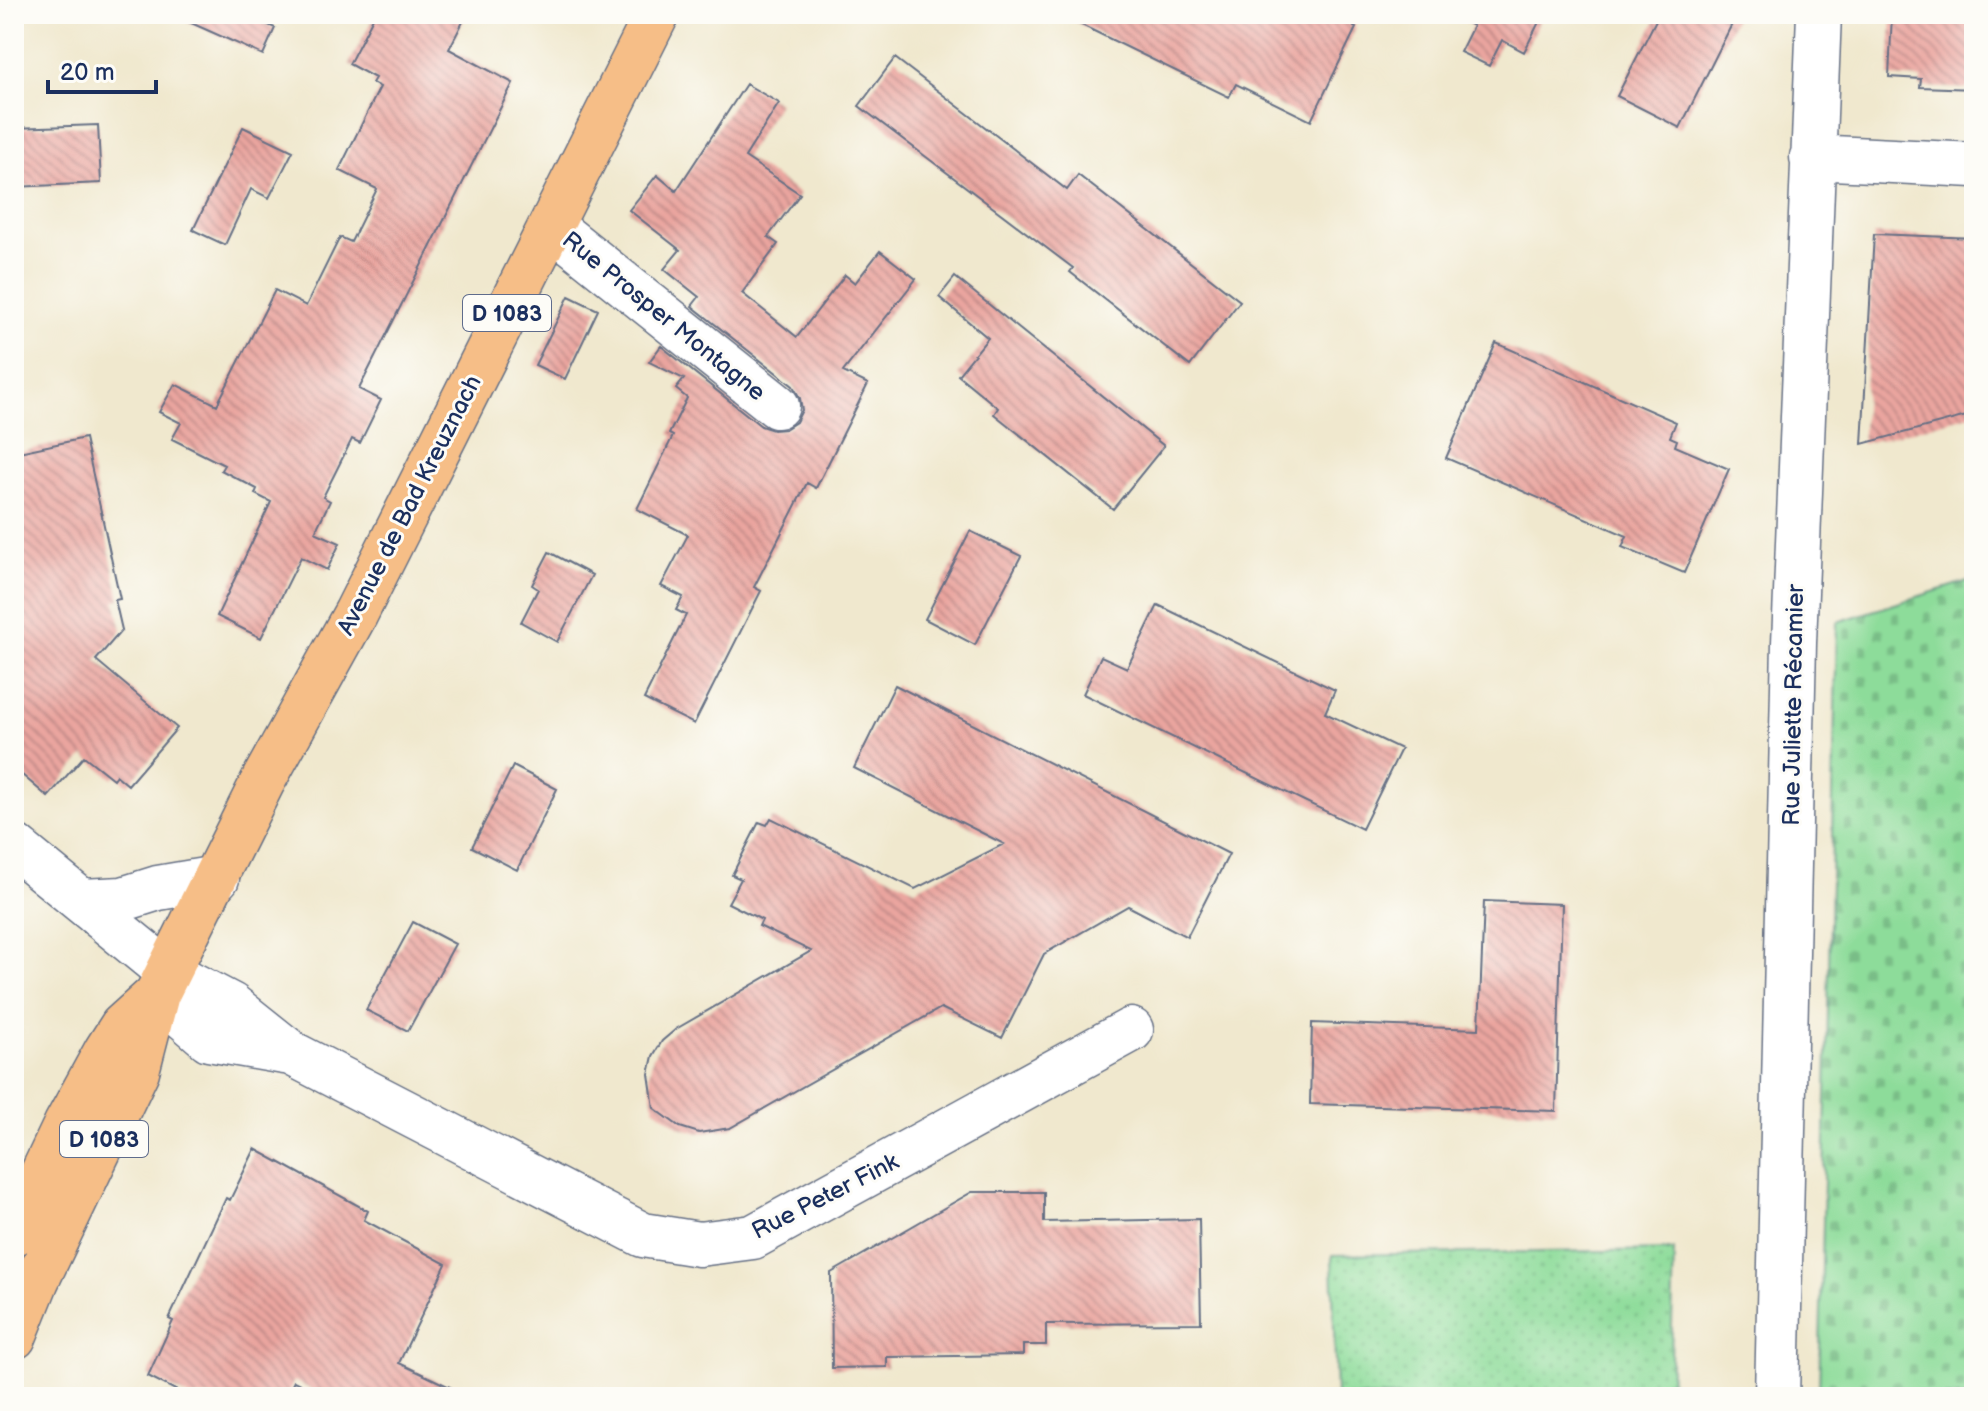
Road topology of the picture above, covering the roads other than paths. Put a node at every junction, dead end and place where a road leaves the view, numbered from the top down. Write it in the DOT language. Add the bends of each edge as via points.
graph roads {
  1 [pos="657,14"];
  2 [pos="1819,14"];
  3 [pos="1812,157"];
  4 [pos="1974,165"];
  5 [pos="551,226"];
  6 [pos="777,406"];
  7 [pos="14,846"];
  8 [pos="217,878"];
  9 [pos="82,901"];
  10 [pos="163,983"];
  11 [pos="1131,1030"];
  12 [pos="14,1233"];
  13 [pos="14,1337"];
  14 [pos="1777,1397"];
  1 -- 5 [label="main road, Avenue de Bad Kreuznach / D 1083"];
  2 -- 3 [label="street, Rue Juliette Récamier"];
  3 -- 4 [label="street"];
  3 -- 14 [label="street, Rue Juliette Récamier" via="1794,628"];
  5 -- 6 [label="street, Rue Prosper Montagne"];
  5 -- 8 [label="main road, Avenue de Bad Kreuznach / D 1083"];
  7 -- 9 [label="street, Rue Peter Fink"];
  8 -- 9 [label="street" via="123,899"];
  8 -- 10 [label="main road, Avenue de Bad Kreuznach / D 1083"];
  9 -- 10 [label="street, Rue Peter Fink"];
  10 -- 11 [label="street, Rue Peter Fink" via="209,1039 291,1053 643,1235 699,1244 753,1237"];
  10 -- 12 [label="main road, Avenue de Bad Kreuznach / D 1083" via="106,1051"];
  10 -- 13 [label="main road, Avenue de Bad Kreuznach / D 1083" via="137,1071"];
}
